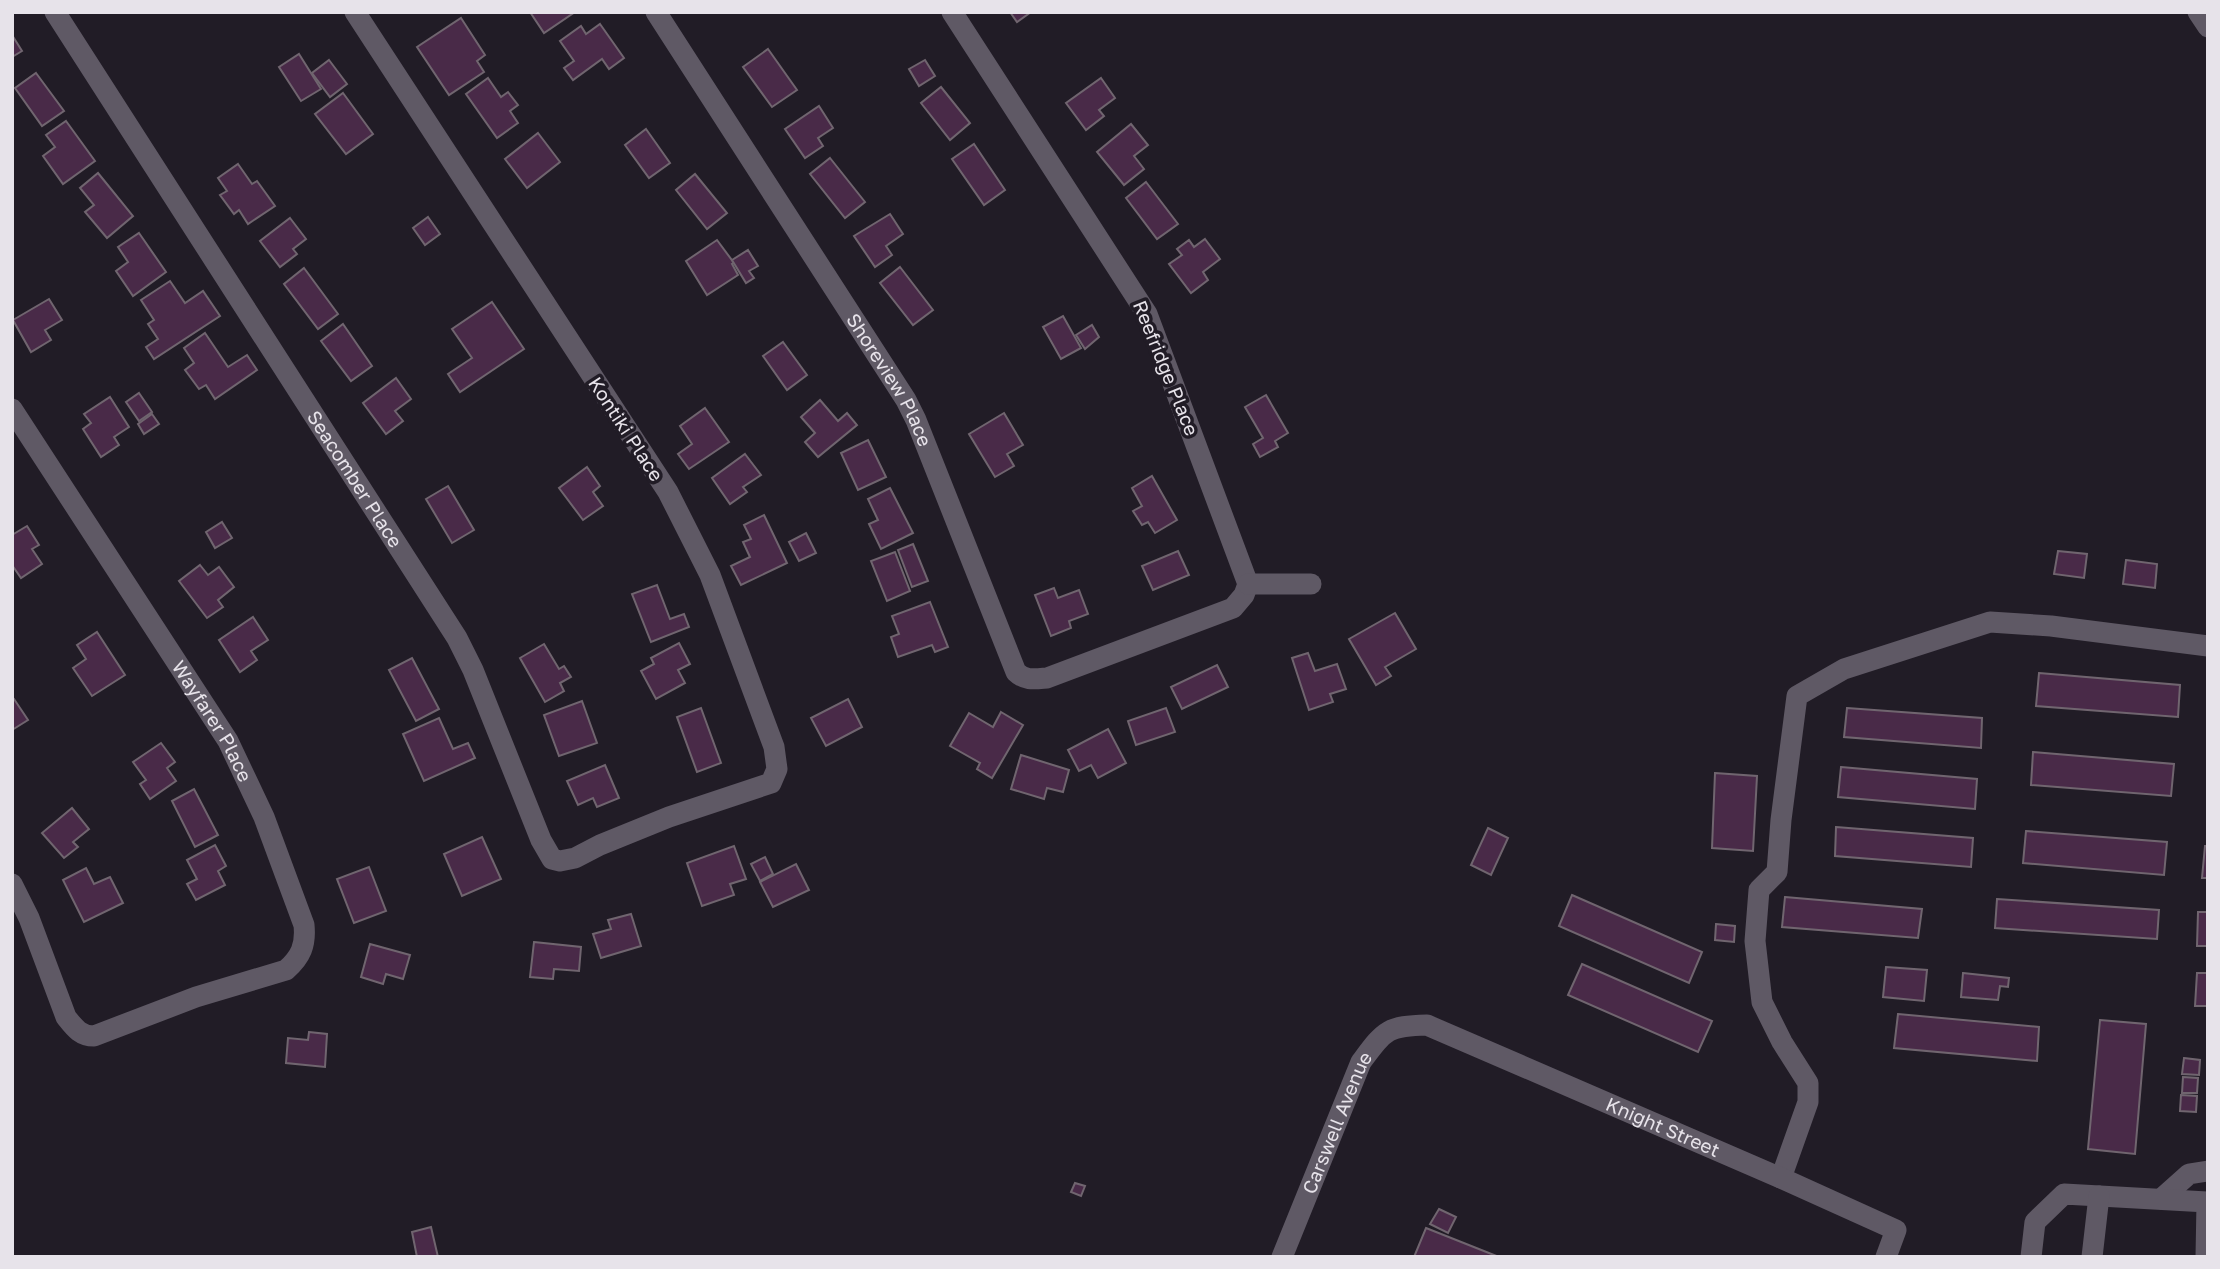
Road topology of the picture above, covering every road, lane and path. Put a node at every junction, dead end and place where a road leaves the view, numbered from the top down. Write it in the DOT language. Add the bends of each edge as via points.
graph roads {
  1 [pos="55,12"];
  2 [pos="355,12"];
  3 [pos="656,12"];
  4 [pos="952,12"];
  5 [pos="2198,12"];
  6 [pos="2208,27"];
  7 [pos="12,409"];
  8 [pos="1248,584"];
  9 [pos="1311,584"];
  10 [pos="2208,646"];
  11 [pos="670,817"];
  12 [pos="12,884"];
  13 [pos="1427,1025"];
  14 [pos="2208,1171"];
  15 [pos="1782,1178"];
  16 [pos="2099,1196"];
  17 [pos="2161,1199"];
  18 [pos="1282,1257"];
  19 [pos="1886,1257"];
  20 [pos="2031,1257"];
  21 [pos="2092,1257"];
  22 [pos="2206,1257"];
  1 -- 11 [label="street, Seacomber Place" via="457,638 552,859 575,858"];
  2 -- 11 [label="street, Kontiki Place" via="668,492 710,575 774,747 777,769 771,783 761,788"];
  3 -- 8 [label="street, Shoreview Place" via="906,400 1021,678 1047,678 1233,608"];
  4 -- 8 [label="street, Reefridge Place" via="1147,314"];
  5 -- 6 [label="street"];
  7 -- 12 [label="street, Wayfarer Place" via="228,741 264,817 305,938 296,961 286,970 86,1036 66,1017"];
  8 -- 9 [label="street"];
  10 -- 15 [label="street" via="1990,622 1844,669 1797,696 1777,872 1759,890 1755,941 1762,1002 1808,1083 1808,1102"];
  13 -- 15 [label="street, Knight Street"];
  13 -- 18 [label="street, Carswell Avenue" via="1392,1028 1361,1062"];
  14 -- 17 [label="street" via="2189,1174"];
  15 -- 19 [label="street, Knight Street" via="1896,1230"];
  16 -- 17 [label="street"];
  16 -- 20 [label="street" via="2064,1194 2035,1222"];
  16 -- 21 [label="street"];
  17 -- 22 [label="street" via="2207,1202"];
}
